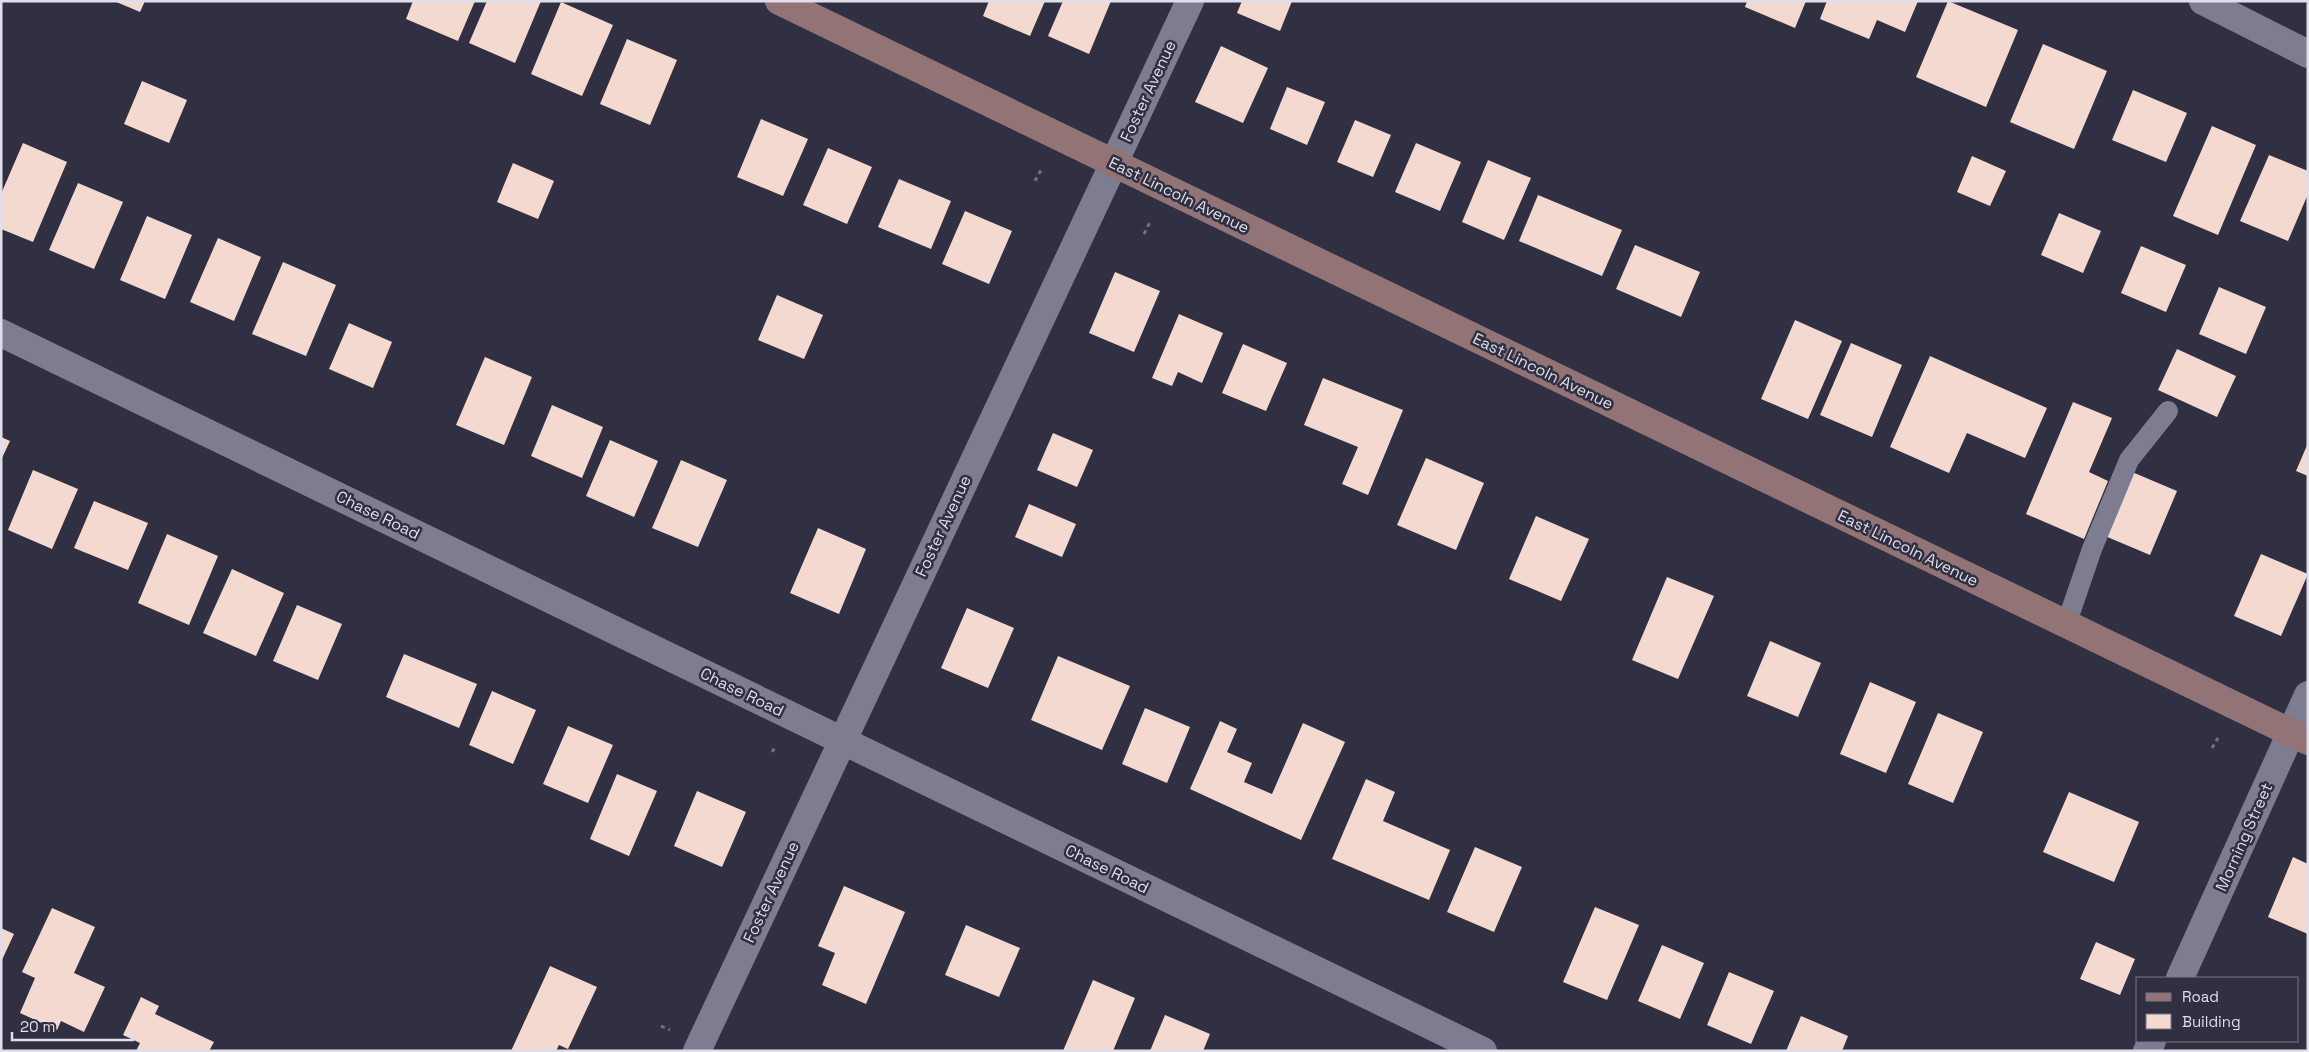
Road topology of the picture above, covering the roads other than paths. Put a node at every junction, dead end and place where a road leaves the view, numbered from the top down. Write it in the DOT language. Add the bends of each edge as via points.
graph roads {
  1 [pos="779,1"];
  2 [pos="1190,1"];
  3 [pos="2203,1"];
  4 [pos="2308,54"];
  5 [pos="1114,164"];
  6 [pos="1,333"];
  7 [pos="2168,411"];
  8 [pos="2066,625"];
  9 [pos="2308,695"];
  10 [pos="2299,737"];
  11 [pos="842,740"];
  12 [pos="2180,977"];
  13 [pos="698,1051"];
  14 [pos="1483,1051"];
  1 -- 5 [label="main road, East Lincoln Avenue"];
  2 -- 5 [label="street, Foster Avenue"];
  3 -- 4 [label="street"];
  5 -- 8 [label="main road, East Lincoln Avenue"];
  5 -- 11 [label="street, Foster Avenue"];
  6 -- 11 [label="street, Chase Road"];
  7 -- 8 [label="lane" via="2129,460"];
  8 -- 10 [label="main road, East Lincoln Avenue"];
  9 -- 10 [label="street, Morning Street"];
  10 -- 12 [label="street, Morning Street"];
  11 -- 13 [label="street, Foster Avenue"];
  11 -- 14 [label="street, Chase Road"];
}
